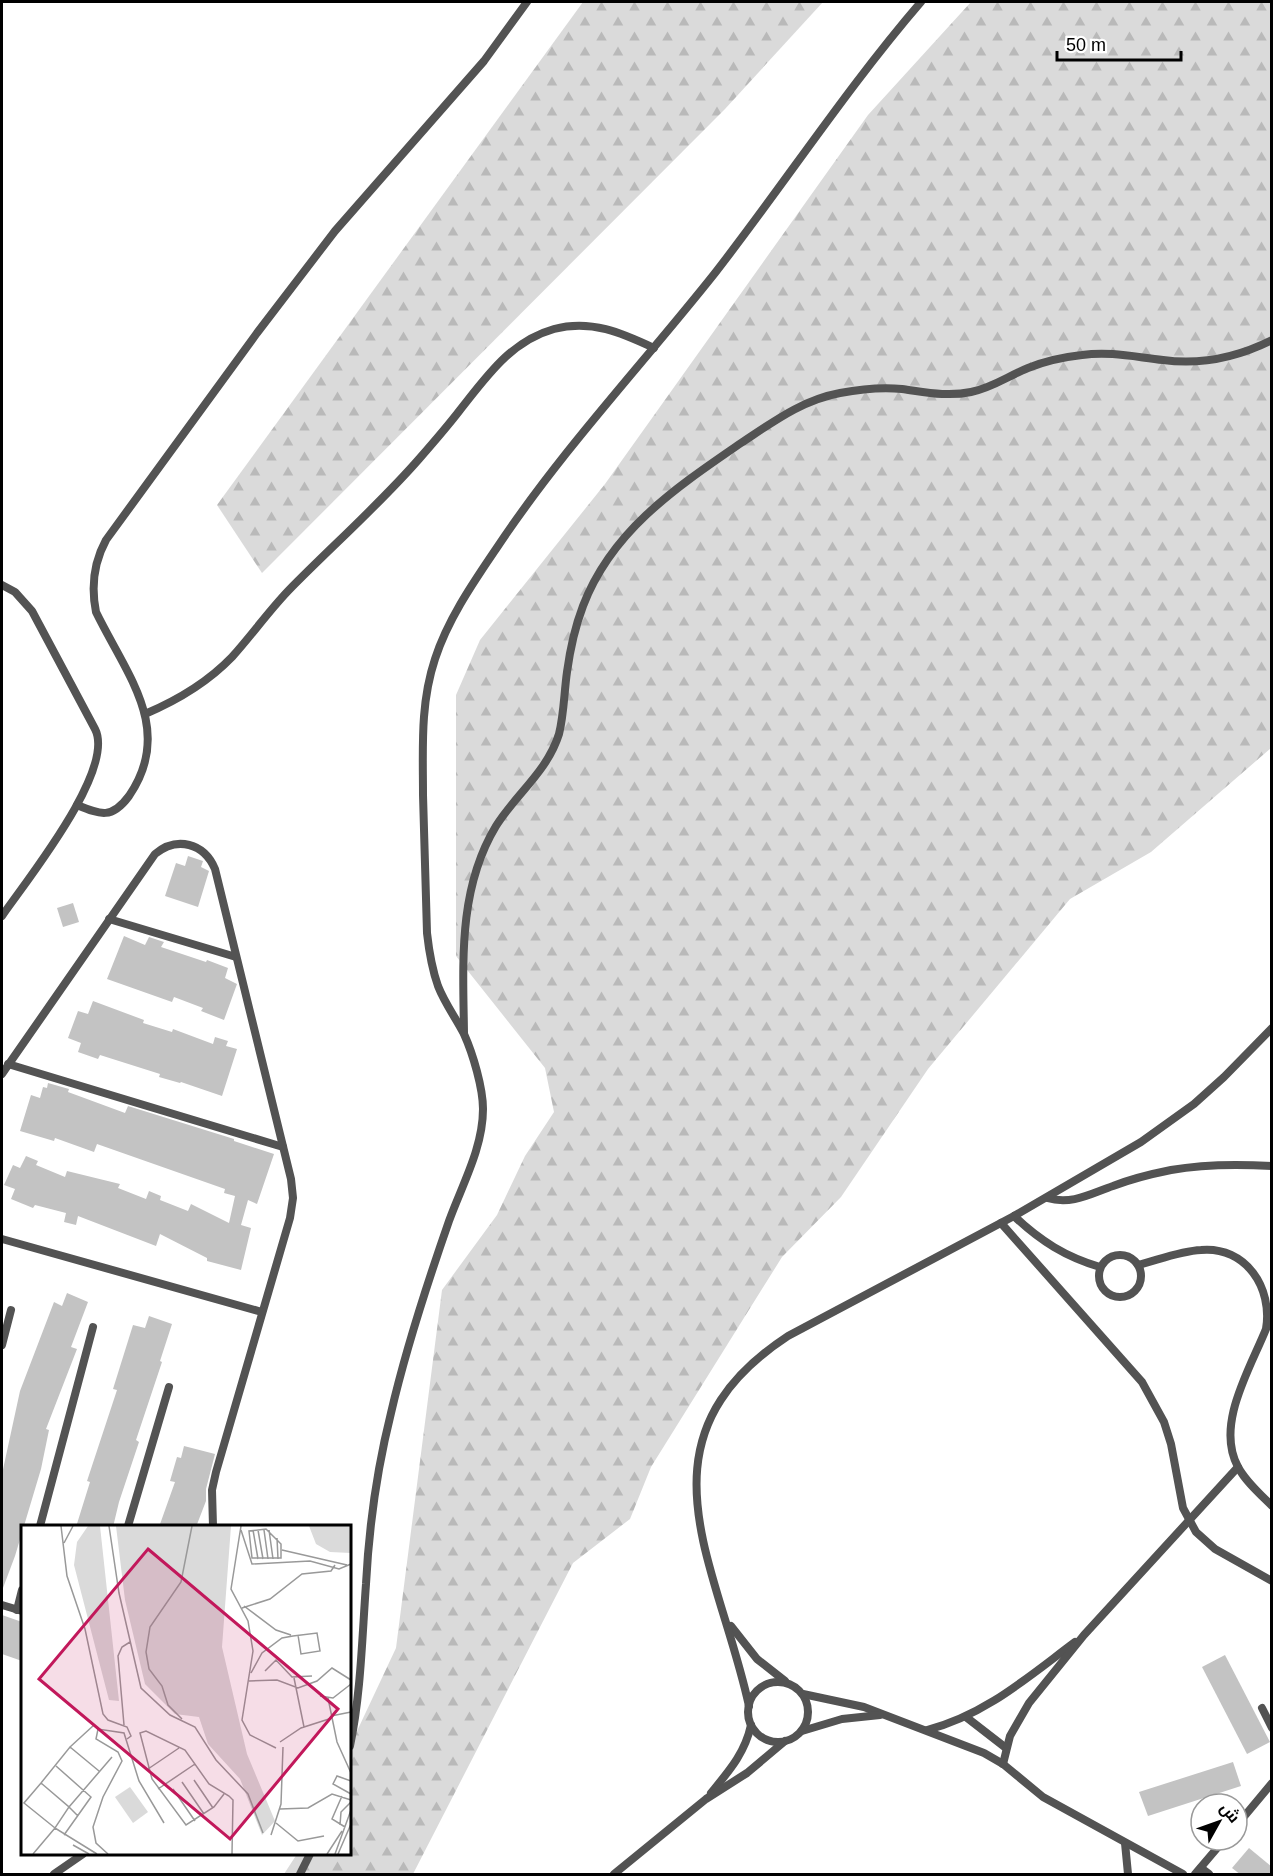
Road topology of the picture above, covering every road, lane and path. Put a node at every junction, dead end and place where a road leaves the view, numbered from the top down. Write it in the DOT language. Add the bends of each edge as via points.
graph roads {
  1 [pos="527,2"];
  2 [pos="921,2"];
  3 [pos="1272,339"];
  4 [pos="654,348"];
  5 [pos="2,585"];
  6 [pos="145,714"];
  7 [pos="78,805"];
  8 [pos="2,916"];
  9 [pos="109,919"];
  10 [pos="236,957"];
  11 [pos="1272,1028"];
  12 [pos="464,1034"];
  13 [pos="8,1064"];
  14 [pos="2,1074"];
  15 [pos="283,1147"];
  16 [pos="1272,1166"];
  17 [pos="1047,1198"];
  18 [pos="1014,1216"];
  19 [pos="1001,1223"];
  20 [pos="2,1239"];
  21 [pos="1138,1265"];
  22 [pos="1100,1268"];
  23 [pos="11,1310"];
  24 [pos="262,1312"];
  25 [pos="93,1327"];
  26 [pos="2,1345"];
  27 [pos="169,1387"];
  28 [pos="1238,1467"];
  29 [pos="1272,1506"];
  30 [pos="1189,1521"];
  31 [pos="41,1525"];
  32 [pos="129,1525"];
  33 [pos="213,1525"];
  34 [pos="1272,1581"];
  35 [pos="2,1605"];
  36 [pos="20,1610"];
  37 [pos="724,1614"];
  38 [pos="1084,1635"];
  39 [pos="786,1683"];
  40 [pos="803,1694"];
  41 [pos="749,1706"];
  42 [pos="1262,1708"];
  43 [pos="884,1714"];
  44 [pos="966,1717"];
  45 [pos="751,1725"];
  46 [pos="1272,1728"];
  47 [pos="925,1730"];
  48 [pos="802,1731"];
  49 [pos="351,1739"];
  50 [pos="785,1741"];
  51 [pos="1006,1748"];
  52 [pos="1003,1764"];
  53 [pos="1272,1783"];
  54 [pos="706,1799"];
  55 [pos="1249,1811"];
  56 [pos="1125,1843"];
  57 [pos="1214,1852"];
  58 [pos="82,1855"];
  59 [pos="310,1855"];
  60 [pos="1198,1871"];
  61 [pos="54,1875"];
  62 [pos="300,1875"];
  63 [pos="614,1875"];
  64 [pos="1128,1875"];
  65 [pos="1183,1875"];
  66 [pos="1209,1875"];
  1 -- 6 [label="lane" via="484,61 335,231 100,551 94,575 96,612"];
  2 -- 4 [label="lane"];
  3 -- 12 [label="lane" via="1228,356 1193,361 1121,353 1063,358 984,389 956,394 879,388 836,394 788,411 671,492 616,546 591,586 573,639 556,743 544,766 497,825 476,870 465,918"];
  4 -- 6 [label="lane" via="607,328 582,325 554,329 513,350 418,460 287,593 217,671 192,690"];
  4 -- 12 [label="lane" via="509,528 455,613 434,661 422,733 427,933 438,986"];
  5 -- 7 [label="lane" via="15,592 32,611 98,735 97,758"];
  6 -- 7 [label="lane" via="149,731 146,760 123,803 104,814"];
  7 -- 8 [label="lane"];
  9 -- 10 [label="lane"];
  9 -- 10 [label="lane" via="155,854 169,845 194,845 207,855 215,869"];
  9 -- 13 [label="lane"];
  10 -- 15 [label="lane"];
  11 -- 17 [label="lane" via="1194,1104 1141,1142"];
  12 -- 49 [label="lane" via="482,1092 481,1128 419,1311 391,1413 374,1502 360,1680"];
  13 -- 14 [label="lane"];
  13 -- 15 [label="lane"];
  15 -- 24 [label="lane" via="292,1208"];
  16 -- 17 [label="lane" via="1231,1164 1170,1170 1113,1185 1077,1200"];
  17 -- 18 [label="lane"];
  18 -- 19 [label="lane"];
  18 -- 22 [label="lane" via="1044,1243"];
  19 -- 30 [label="lane" via="1142,1382 1171,1444 1179,1494"];
  19 -- 37 [label="lane" via="788,1336 755,1359 730,1386 709,1422 697,1461 699,1518"];
  20 -- 24 [label="lane"];
  21 -- 22 [label="lane" via="1128,1257 1116,1255"];
  21 -- 22 [label="lane" via="1138,1286 1121,1297 1102,1288"];
  21 -- 28 [label="lane" via="1201,1250 1223,1251 1243,1261 1263,1286 1269,1308 1266,1329 1230,1422"];
  23 -- 26 [label="lane"];
  24 -- 33 [label="lane" via="216,1472"];
  25 -- 31 [label="lane"];
  27 -- 32 [label="lane"];
  28 -- 29 [label="lane"];
  28 -- 30 [label="lane"];
  30 -- 34 [label="lane" via="1215,1549"];
  30 -- 38 [label="lane"];
  35 -- 36 [label="lane"];
  37 -- 39 [label="lane" via="757,1659"];
  37 -- 41 [label="lane"];
  38 -- 44 [label="lane" via="999,1699"];
  38 -- 51 [label="lane" via="1022,1713"];
  39 -- 40 [label="lane"];
  39 -- 41 [label="lane" via="767,1683 752,1696"];
  40 -- 43 [label="lane" via="844,1701"];
  40 -- 48 [label="lane" via="808,1713"];
  41 -- 45 [label="lane"];
  42 -- 46 [label="lane"];
  43 -- 47 [label="lane"];
  43 -- 48 [label="lane" via="842,1719"];
  44 -- 47 [label="lane"];
  44 -- 51 [label="lane"];
  45 -- 50 [label="lane" via="765,1739"];
  45 -- 54 [label="lane" via="738,1759"];
  47 -- 52 [label="lane"];
  48 -- 50 [label="lane"];
  50 -- 54 [label="lane" via="747,1773"];
  51 -- 52 [label="lane"];
  52 -- 56 [label="lane" via="1032,1789"];
  53 -- 55 [label="lane"];
  54 -- 63 [label="lane"];
  56 -- 64 [label="lane"];
  56 -- 65 [label="lane"];
  57 -- 60 [label="lane"];
  58 -- 61 [label="lane"];
  59 -- 62 [label="lane"];
  60 -- 66 [label="lane"];
}
